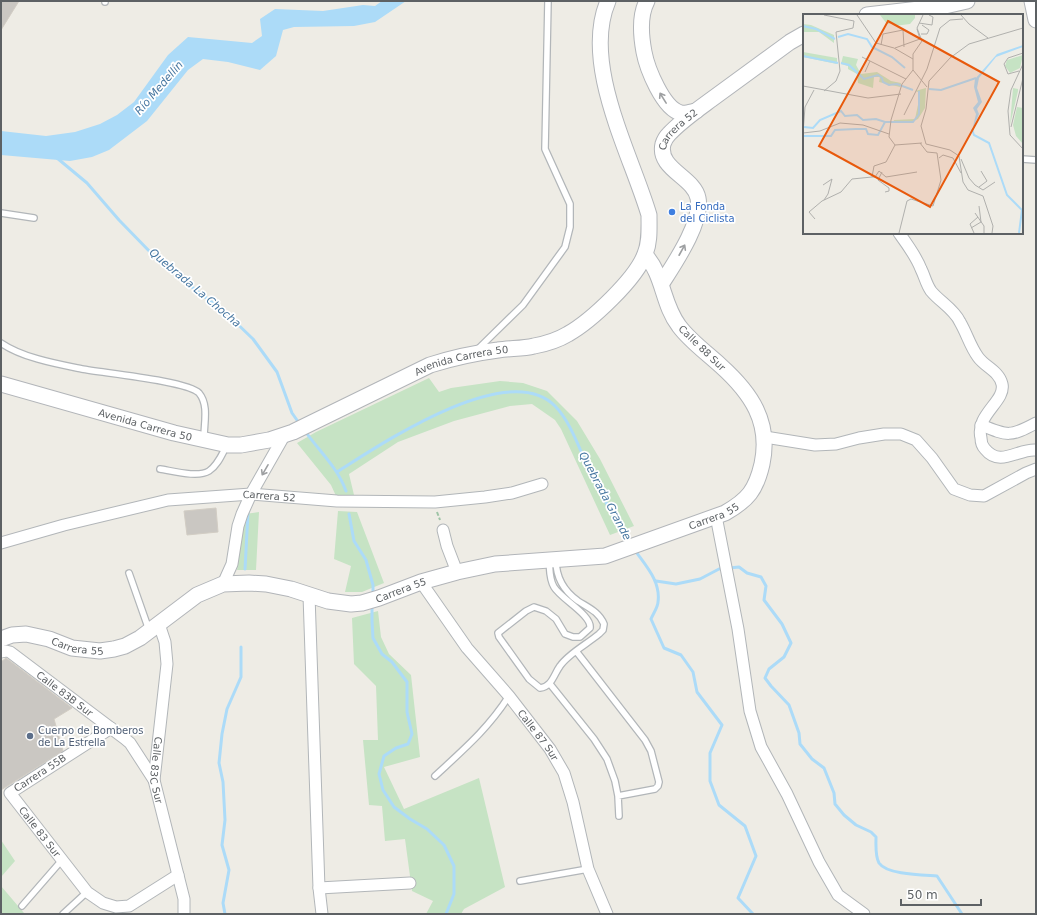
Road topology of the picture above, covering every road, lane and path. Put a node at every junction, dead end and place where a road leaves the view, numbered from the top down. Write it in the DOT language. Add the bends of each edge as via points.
graph roads {
  1 [pos="548,1"];
  2 [pos="608,1"];
  3 [pos="647,1"];
  4 [pos="967,1"];
  5 [pos="1032,1"];
  6 [pos="876,14"];
  7 [pos="1036,20"];
  8 [pos="803,35"];
  9 [pos="696,112"];
  10 [pos="1023,159"];
  11 [pos="1036,160"];
  12 [pos="1,213"];
  13 [pos="34,218"];
  14 [pos="900,234"];
  15 [pos="645,255"];
  16 [pos="662,284"];
  17 [pos="1,343"];
  18 [pos="473,354"];
  19 [pos="1,384"];
  20 [pos="1036,423"];
  21 [pos="981,425"];
  22 [pos="289,434"];
  23 [pos="765,437"];
  24 [pos="203,440"];
  25 [pos="228,445"];
  26 [pos="1036,450"];
  27 [pos="160,469"];
  28 [pos="1036,469"];
  29 [pos="542,484"];
  30 [pos="251,494"];
  31 [pos="716,516"];
  32 [pos="443,530"];
  33 [pos="1,543"];
  34 [pos="553,560"];
  35 [pos="457,572"];
  36 [pos="129,573"];
  37 [pos="421,582"];
  38 [pos="223,584"];
  39 [pos="309,595"];
  40 [pos="155,628"];
  41 [pos="1,639"];
  42 [pos="576,651"];
  43 [pos="1,652"];
  44 [pos="550,684"];
  45 [pos="509,696"];
  46 [pos="111,728"];
  47 [pos="435,776"];
  48 [pos="154,780"];
  49 [pos="10,793"];
  50 [pos="618,796"];
  51 [pos="619,816"];
  52 [pos="62,860"];
  53 [pos="588,869"];
  54 [pos="178,876"];
  55 [pos="520,882"];
  56 [pos="410,883"];
  57 [pos="319,888"];
  58 [pos="87,892"];
  59 [pos="22,906"];
  60 [pos="126,910"];
  61 [pos="64,914"];
  62 [pos="184,914"];
  63 [pos="322,914"];
  64 [pos="607,914"];
  65 [pos="864,914"];
  1 -- 18 [label="lane" via="544,150 570,204 570,227 565,247 523,305"];
  2 -- 15 [label="street, Avenida Carrera 50" via="601,26 600,50 608,98 649,216 649,244"];
  9 -- 3 [label="street, one-way" via="682,114 668,106 656,85 644,54 642,38 642,22"];
  4 -- 6 [label="street"];
  5 -- 7 [label="street"];
  8 -- 9 [label="street, Carrera 52"];
  16 -- 9 [label="street, Carrera 52, one-way" via="683,250 699,206 695,190 666,160 662,146 669,134"];
  10 -- 11 [label="lane"];
  12 -- 13 [label="lane"];
  14 -- 21 [label="street" via="913,254 930,289 960,321 979,360 997,374 1002,382 1000,397 989,409"];
  15 -- 16 [label="street, Calle 88 Sur" via="652,262"];
  15 -- 18 [label="street, Avenida Carrera 50" via="638,268 605,305 568,334 533,347"];
  16 -- 23 [label="street, Calle 88 Sur" via="674,319 685,333 737,380 756,409"];
  17 -- 24 [label="lane" via="35,358 82,369 190,387 198,392 204,401"];
  18 -- 22 [label="street, Avenida Carrera 50" via="430,365"];
  19 -- 24 [label="street, Avenida Carrera 50"];
  20 -- 21 [label="street" via="1011,434 999,433"];
  21 -- 26 [label="street" via="982,446 993,456 1003,457"];
  22 -- 25 [label="street, Avenida Carrera 50" via="254,444"];
  22 -- 30 [label="street, one-way"];
  23 -- 28 [label="street" via="815,445 836,444 884,434 901,434 916,440 954,489 970,495 984,496"];
  23 -- 31 [label="street, Carrera 55" via="763,460 754,490 739,505"];
  24 -- 25 [label="street, Avenida Carrera 50"];
  25 -- 27 [label="lane" via="219,461 203,473 192,474"];
  29 -- 30 [label="street, Carrera 52" via="512,493 435,502 337,501"];
  30 -- 33 [label="street, Carrera 52" via="168,500"];
  30 -- 38 [label="street" via="238,526 232,564"];
  31 -- 34 [label="street, Carrera 55" via="605,556"];
  31 -- 65 [label="street" via="750,711 761,747 838,895"];
  32 -- 35 [label="street"];
  34 -- 35 [label="street, Carrera 55" via="495,564"];
  34 -- 42 [label="lane" via="558,578 564,587 597,613 604,624 599,634"];
  34 -- 44 [label="lane" via="551,580 554,587 588,619 590,628 580,637 573,637 565,634 556,619 546,610 534,607 498,633 534,684 540,688"];
  35 -- 37 [label="street, Carrera 55"];
  36 -- 40 [label="lane"];
  37 -- 39 [label="street, Carrera 55" via="362,603 340,604"];
  37 -- 45 [label="street, Calle 87 Sur" via="467,648"];
  38 -- 39 [label="street, Carrera 55" via="266,584"];
  38 -- 40 [label="street, Carrera 55" via="197,595"];
  39 -- 57 [label="street"];
  40 -- 41 [label="street, Carrera 55" via="125,646 100,651 72,648 26,634"];
  40 -- 48 [label="street, Calle 83C Sur" via="165,642 167,664"];
  42 -- 44 [label="lane" via="566,658"];
  42 -- 50 [label="lane" via="651,751 658,786 655,789"];
  43 -- 46 [label="street, Calle 83B Sur" via="10,652"];
  44 -- 50 [label="lane" via="601,748 612,770"];
  45 -- 47 [label="lane" via="473,742"];
  45 -- 53 [label="street, Calle 87 Sur" via="550,749 564,773"];
  46 -- 48 [label="street, Calle 83B Sur" via="130,743"];
  46 -- 49 [label="street, Carrera 55B"];
  48 -- 54 [label="street, Calle 83C Sur"];
  49 -- 52 [label="street, Calle 83 Sur"];
  50 -- 51 [label="lane"];
  52 -- 58 [label="street"];
  52 -- 59 [label="lane, Calle 83 Sur"];
  53 -- 55 [label="lane"];
  53 -- 64 [label="street, Calle 87 Sur"];
  54 -- 60 [label="street"];
  54 -- 62 [label="street, Calle 83C Sur" via="184,899"];
  56 -- 57 [label="street"];
  57 -- 63 [label="street"];
  58 -- 60 [label="street" via="103,903"];
  58 -- 61 [label="lane"];
}
